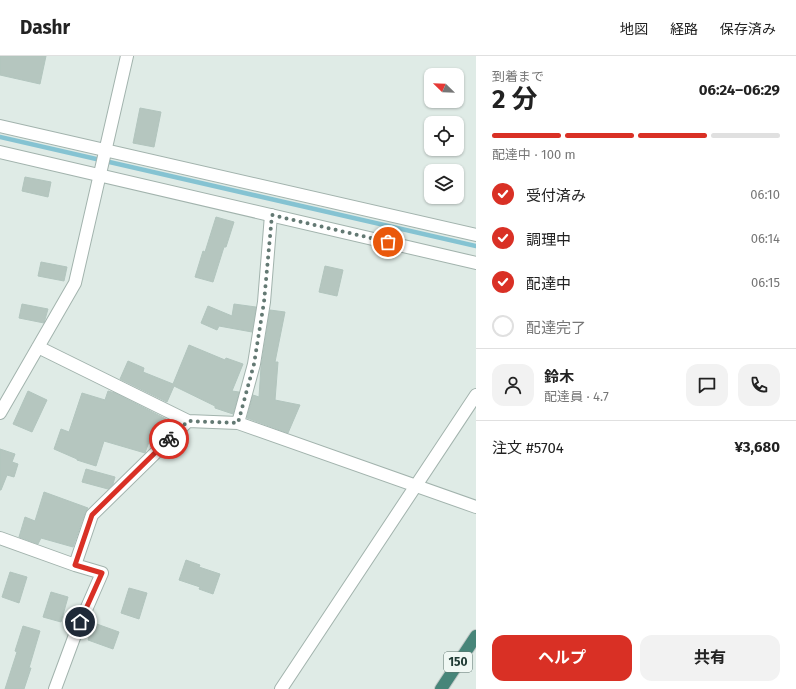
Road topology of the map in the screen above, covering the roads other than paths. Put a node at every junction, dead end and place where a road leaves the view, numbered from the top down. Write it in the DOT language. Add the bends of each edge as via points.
graph roads {
  1 [pos="127,56"];
  2 [pos="0,126"];
  3 [pos="0,152"];
  4 [pos="102,162"];
  5 [pos="272,215"];
  6 [pos="476,235"];
  7 [pos="476,263"];
  8 [pos="38,347"];
  9 [pos="476,395"];
  10 [pos="0,413"];
  11 [pos="188,421"];
  12 [pos="238,423"];
  13 [pos="415,486"];
  14 [pos="476,507"];
  15 [pos="0,538"];
  16 [pos="75,565"];
  17 [pos="476,636"];
  18 [pos="55,689"];
  19 [pos="281,689"];
  20 [pos="441,689"];
  1 -- 4 [label="street"];
  2 -- 4 [label="street"];
  3 -- 4 [label="street"];
  4 -- 5 [label="street"];
  4 -- 6 [label="street"];
  4 -- 8 [label="street" via="75,283"];
  5 -- 7 [label="street"];
  5 -- 12 [label="street" via="264,302 254,364"];
  8 -- 10 [label="street"];
  8 -- 11 [label="street"];
  9 -- 13 [label="street"];
  11 -- 12 [label="street"];
  11 -- 16 [label="street" via="92,515"];
  12 -- 13 [label="street"];
  13 -- 14 [label="street"];
  13 -- 19 [label="street"];
  15 -- 16 [label="street"];
  16 -- 18 [label="street" via="102,573"];
  17 -- 20 [label="highway, 150"];
}
